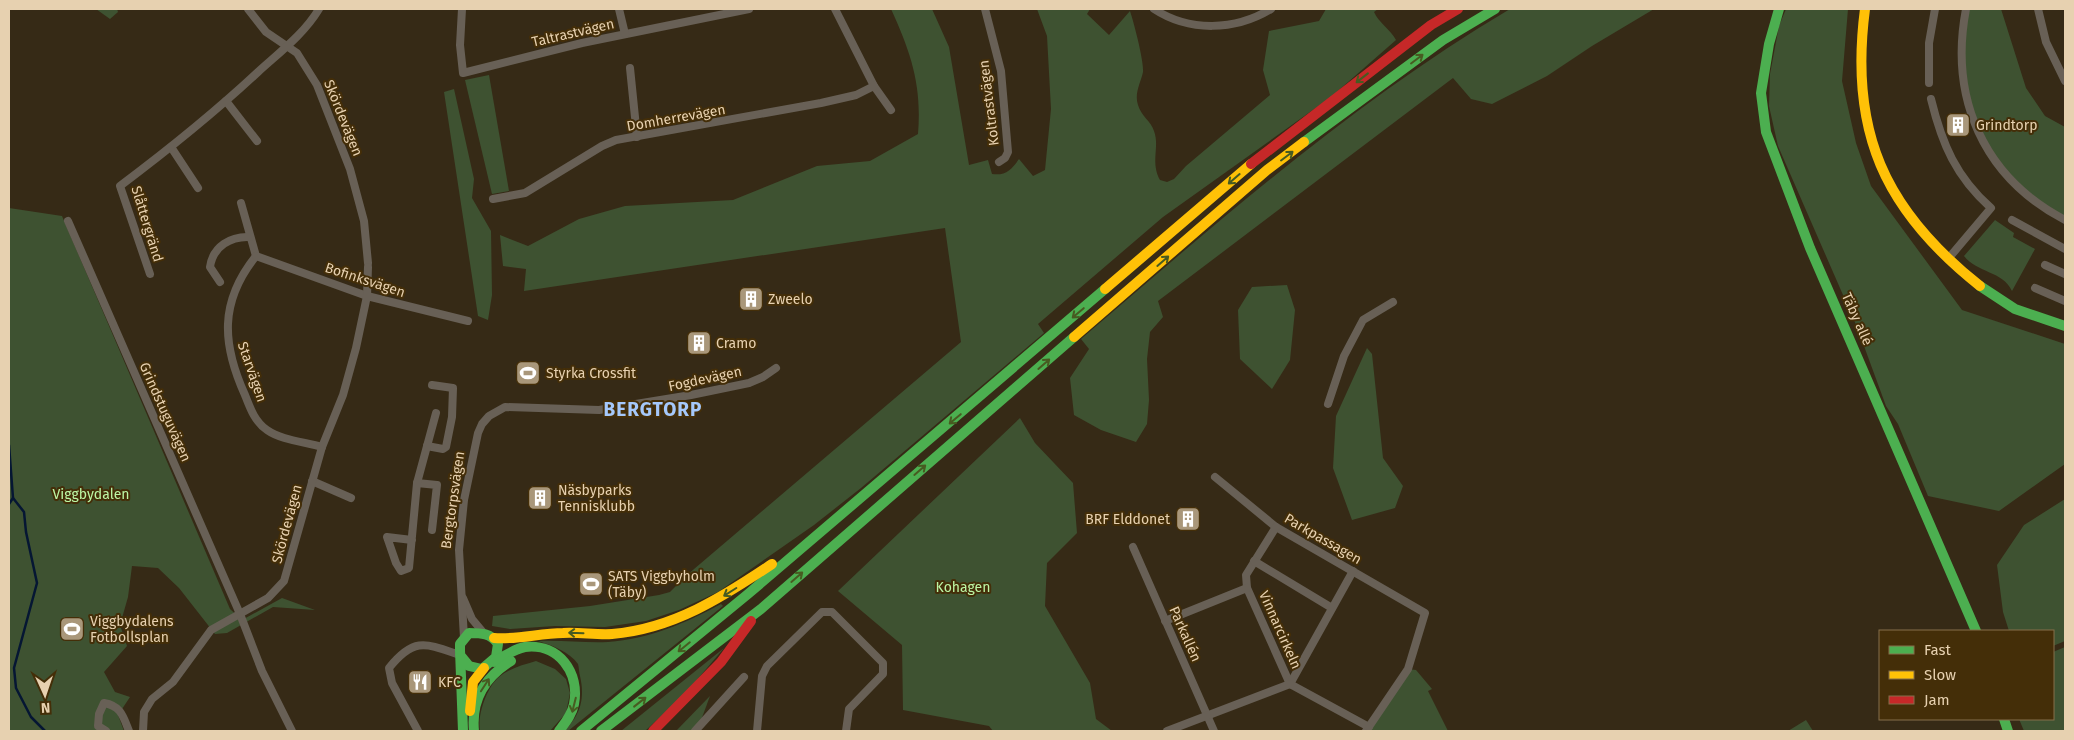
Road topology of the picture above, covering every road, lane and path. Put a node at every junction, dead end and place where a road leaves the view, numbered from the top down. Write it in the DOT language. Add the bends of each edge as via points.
graph roads {
  1 [pos="248,9"];
  2 [pos="319,9"];
  3 [pos="462,9"];
  4 [pos="619,9"];
  5 [pos="749,9"];
  6 [pos="835,9"];
  7 [pos="985,9"];
  8 [pos="1154,9"];
  9 [pos="1271,9"];
  10 [pos="1458,9"];
  11 [pos="1495,9"];
  12 [pos="1779,9"];
  13 [pos="1865,9"];
  14 [pos="1935,9"];
  15 [pos="1966,9"];
  16 [pos="2038,9"];
  17 [pos="625,34"];
  18 [pos="286,46"];
  19 [pos="630,68"];
  20 [pos="2065,81"];
  21 [pos="1929,83"];
  22 [pos="874,86"];
  23 [pos="1931,99"];
  24 [pos="226,101"];
  25 [pos="891,110"];
  26 [pos="637,137"];
  27 [pos="257,141"];
  28 [pos="171,147"];
  29 [pos="999,162"];
  30 [pos="198,188"];
  31 [pos="494,199"];
  32 [pos="241,203"];
  33 [pos="68,220"];
  34 [pos="2012,220"];
  35 [pos="2065,220"];
  36 [pos="250,237"];
  37 [pos="2065,249"];
  38 [pos="256,256"];
  39 [pos="1948,259"];
  40 [pos="2045,266"];
  41 [pos="150,274"];
  42 [pos="2065,274"];
  43 [pos="220,282"];
  44 [pos="2035,288"];
  45 [pos="367,296"];
  46 [pos="2065,301"];
  47 [pos="1393,302"];
  48 [pos="468,321"];
  49 [pos="2065,326"];
  50 [pos="776,368"];
  51 [pos="432,385"];
  52 [pos="1328,404"];
  53 [pos="436,413"];
  54 [pos="489,416"];
  55 [pos="426,446"];
  56 [pos="322,447"];
  57 [pos="922,447"];
  58 [pos="1215,477"];
  59 [pos="312,481"];
  60 [pos="418,483"];
  61 [pos="351,498"];
  62 [pos="1276,527"];
  63 [pos="432,530"];
  64 [pos="412,540"];
  65 [pos="1133,547"];
  66 [pos="1254,561"];
  67 [pos="1353,571"];
  68 [pos="1247,588"];
  69 [pos="461,591"];
  70 [pos="1332,608"];
  71 [pos="761,609"];
  72 [pos="240,614"];
  73 [pos="1165,621"];
  74 [pos="1976,630"];
  75 [pos="482,631"];
  76 [pos="464,638"];
  77 [pos="494,638"];
  78 [pos="460,656"];
  79 [pos="494,662"];
  80 [pos="485,668"];
  81 [pos="573,675"];
  82 [pos="744,677"];
  83 [pos="1290,684"];
  84 [pos="1207,715"];
  85 [pos="1368,729"];
  86 [pos="106,731"];
  87 [pos="129,731"];
  88 [pos="143,731"];
  89 [pos="292,731"];
  90 [pos="418,731"];
  91 [pos="463,731"];
  92 [pos="474,731"];
  93 [pos="559,731"];
  94 [pos="581,731"];
  95 [pos="601,731"];
  96 [pos="653,731"];
  97 [pos="695,731"];
  98 [pos="757,731"];
  99 [pos="846,731"];
  100 [pos="1167,731"];
  101 [pos="1214,731"];
  1 -- 18 [label="street, Skördevägen" via="266,32"];
  2 -- 18 [label="street, Slåttergränd" via="303,31"];
  3 -- 17 [label="street, Taltrastvägen" via="460,45 463,73"];
  4 -- 17 [label="street"];
  5 -- 17 [label="street, Taltrastvägen"];
  6 -- 22 [label="street"];
  7 -- 29 [label="street, Koltrastvägen" via="1001,80 1008,152"];
  8 -- 9 [label="street" via="1186,24 1210,26 1239,23"];
  10 -- 57 [label="main road, one-way" via="1431,25 1258,158"];
  71 -- 11 [label="main road, one-way" via="1267,170 1443,40"];
  12 -- 74 [label="main road, Täby allé" via="1761,93 1766,132 1810,248"];
  13 -- 39 [label="main road" via="1860,58 1867,123 1873,145 1900,204"];
  14 -- 21 [label="street" via="1929,43"];
  15 -- 35 [label="street" via="1960,53 1962,83 1978,132 2012,182 2036,203"];
  16 -- 20 [label="street" via="2046,42"];
  18 -- 24 [label="street, Slåttergränd"];
  18 -- 45 [label="street, Skördevägen" via="303,60 341,142 364,222"];
  19 -- 26 [label="street"];
  22 -- 25 [label="street"];
  22 -- 26 [label="street, Domherrevägen" via="856,95 821,103"];
  23 -- 39 [label="street" via="1955,168 1972,191 1991,208"];
  24 -- 27 [label="street"];
  24 -- 28 [label="street, Slåttergränd"];
  26 -- 31 [label="street, Domherrevägen" via="602,146 525,193"];
  28 -- 30 [label="street"];
  28 -- 41 [label="street, Slåttergränd" via="120,186"];
  32 -- 36 [label="street"];
  33 -- 72 [label="street, Grindstuguvägen"];
  34 -- 37 [label="street"];
  36 -- 38 [label="street"];
  36 -- 43 [label="street" via="231,239 216,252 210,266"];
  38 -- 45 [label="street, Bofinksvägen"];
  38 -- 56 [label="street, Starvägen" via="230,299 227,334 234,368 259,424 278,436"];
  39 -- 49 [label="main road" via="2007,305"];
  40 -- 42 [label="street"];
  44 -- 46 [label="street"];
  45 -- 48 [label="street, Bofinksvägen"];
  45 -- 56 [label="street, Skördevägen" via="343,395"];
  47 -- 52 [label="street" via="1364,320 1344,356"];
  50 -- 54 [label="street, Fogdevägen" via="749,383 653,402 598,410 511,407 496,410"];
  51 -- 55 [label="street" via="453,388 452,417 446,447"];
  53 -- 55 [label="street"];
  54 -- 69 [label="street, Bergtorpsvägen" via="478,433 464,500 459,550"];
  55 -- 60 [label="street"];
  56 -- 59 [label="street, Skördevägen"];
  57 -- 77 [label="main road, one-way" via="779,559 688,616 646,630 611,634 557,632 505,640"];
  57 -- 94 [label="main road, one-way"];
  58 -- 62 [label="street, Parkpassagen"];
  59 -- 61 [label="street"];
  59 -- 72 [label="street, Skördevägen" via="284,582 268,598"];
  60 -- 63 [label="street" via="437,485"];
  60 -- 64 [label="street"];
  62 -- 66 [label="street, Vinnarcirkeln"];
  62 -- 67 [label="street, Parkpassagen"];
  64 -- 64 [label="street" via="409,568 401,571 387,537"];
  65 -- 73 [label="street, Parkallén"];
  66 -- 68 [label="street, Vinnarcirkeln" via="1246,575"];
  66 -- 70 [label="street, Vinnarcirkeln"];
  67 -- 70 [label="street, Vinnarcirkeln"];
  67 -- 85 [label="street, Parkpassagen" via="1425,613 1408,669"];
  68 -- 73 [label="street"];
  68 -- 83 [label="street, Vinnarcirkeln"];
  69 -- 75 [label="street, Bergtorpsvägen" via="472,619"];
  69 -- 76 [label="street, Bergtorpsvägen"];
  70 -- 83 [label="street, Vinnarcirkeln"];
  95 -- 71 [label="main road, one-way"];
  71 -- 96 [label="main road" via="722,662"];
  72 -- 88 [label="street, Skördevägen" via="211,630 173,682 152,699 144,712"];
  72 -- 89 [label="street, Grindstuguvägen" via="262,671"];
  73 -- 84 [label="street, Parkallén"];
  75 -- 76 [label="main road" via="469,633"];
  75 -- 77 [label="main road"];
  76 -- 78 [label="main road" via="460,644"];
  77 -- 79 [label="main road" via="498,649"];
  78 -- 80 [label="main road" via="469,666"];
  78 -- 90 [label="street" via="435,647 414,645 389,668 392,684"];
  78 -- 91 [label="main road"];
  79 -- 80 [label="main road"];
  79 -- 81 [label="main road" via="530,647 547,649 562,658"];
  80 -- 92 [label="main road" via="475,675 471,687 470,719"];
  92 -- 81 [label="main road, one-way" via="475,704 481,689 502,666 518,658 538,654 562,662"];
  81 -- 93 [label="main road, one-way" via="576,682 574,711"];
  82 -- 97 [label="street"];
  83 -- 84 [label="street"];
  83 -- 85 [label="street"];
  84 -- 100 [label="street"];
  84 -- 101 [label="street, Parkallén"];
  86 -- 87 [label="street" via="98,726 104,703 113,704 122,712"];
  98 -- 99 [label="street" via="762,676 767,666 822,612 832,612 883,663 883,674 849,708"];
}
